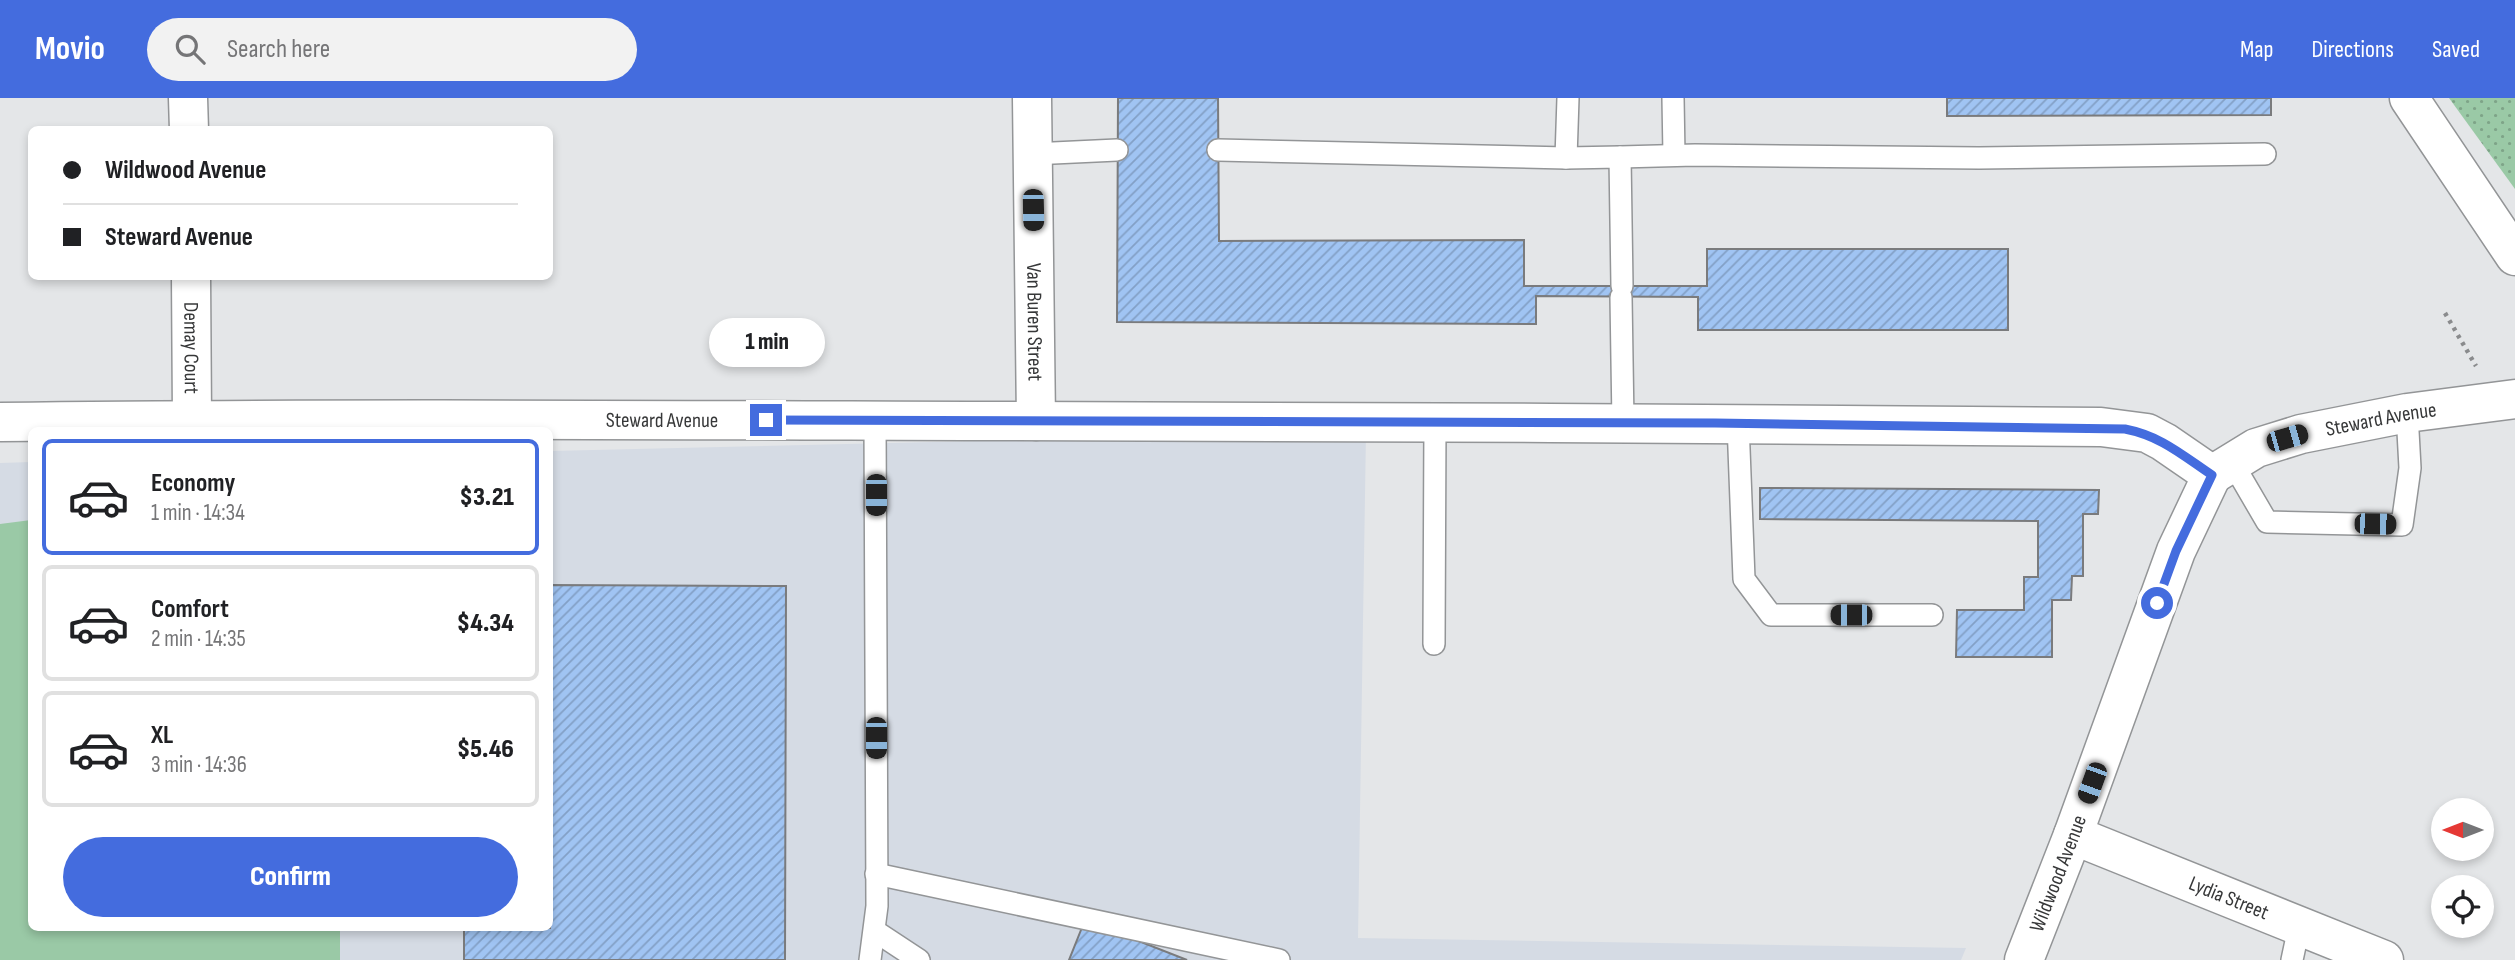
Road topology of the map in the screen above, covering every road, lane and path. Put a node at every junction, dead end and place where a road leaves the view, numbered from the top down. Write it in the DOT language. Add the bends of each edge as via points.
graph roads {
  1 [pos="188,98"];
  2 [pos="1032,98"];
  3 [pos="1569,98"];
  4 [pos="1673,98"];
  5 [pos="2409,98"];
  6 [pos="189,126"];
  7 [pos="1117,150"];
  8 [pos="1218,150"];
  9 [pos="1032,154"];
  10 [pos="2265,154"];
  11 [pos="1674,155"];
  12 [pos="1620,157"];
  13 [pos="1566,158"];
  14 [pos="2515,256"];
  15 [pos="191,280"];
  16 [pos="2515,399"];
  17 [pos="2407,413"];
  18 [pos="192,419"];
  19 [pos="875,420"];
  20 [pos="1036,421"];
  21 [pos="0,422"];
  22 [pos="1435,423"];
  23 [pos="1623,423"];
  24 [pos="1738,423"];
  25 [pos="2222,469"];
  26 [pos="1932,615"];
  27 [pos="1434,644"];
  28 [pos="2073,835"];
  29 [pos="876,874"];
  30 [pos="875,931"];
  31 [pos="2295,943"];
  32 [pos="870,960"];
  33 [pos="919,960"];
  34 [pos="1279,960"];
  35 [pos="2024,960"];
  36 [pos="2384,960"];
  1 -- 6 [label="main road"];
  2 -- 9 [label="main road, Van Buren Street"];
  3 -- 13 [label="lane"];
  4 -- 11 [label="lane"];
  5 -- 14 [label="main road"];
  7 -- 9 [label="lane"];
  8 -- 13 [label="lane"];
  9 -- 20 [label="main road, Van Buren Street"];
  10 -- 11 [label="lane" via="1979,158"];
  11 -- 12 [label="lane"];
  12 -- 13 [label="lane"];
  12 -- 23 [label="lane"];
  15 -- 18 [label="main road, Demay Court"];
  16 -- 17 [label="main road, Steward Avenue"];
  17 -- 25 [label="main road, Steward Avenue" via="2274,441"];
  17 -- 25 [label="lane" via="2410,468 2402,525 2267,522"];
  18 -- 19 [label="main road, Steward Avenue"];
  18 -- 21 [label="main road, Steward Avenue"];
  19 -- 20 [label="main road, Steward Avenue"];
  19 -- 29 [label="lane"];
  20 -- 22 [label="main road, Steward Avenue"];
  22 -- 23 [label="main road, Steward Avenue"];
  22 -- 27 [label="lane"];
  23 -- 24 [label="main road, Steward Avenue"];
  24 -- 25 [label="main road, Steward Avenue" via="2125,429 2147,433"];
  24 -- 26 [label="lane" via="1744,579 1771,615"];
  25 -- 28 [label="main road, Wildwood Avenue" via="2176,551"];
  28 -- 31 [label="main road, Lydia Street"];
  28 -- 35 [label="main road, Wildwood Avenue"];
  29 -- 30 [label="lane"];
  29 -- 34 [label="lane"];
  30 -- 32 [label="lane"];
  30 -- 33 [label="lane"];
  31 -- 36 [label="main road, Lydia Street"];
}
